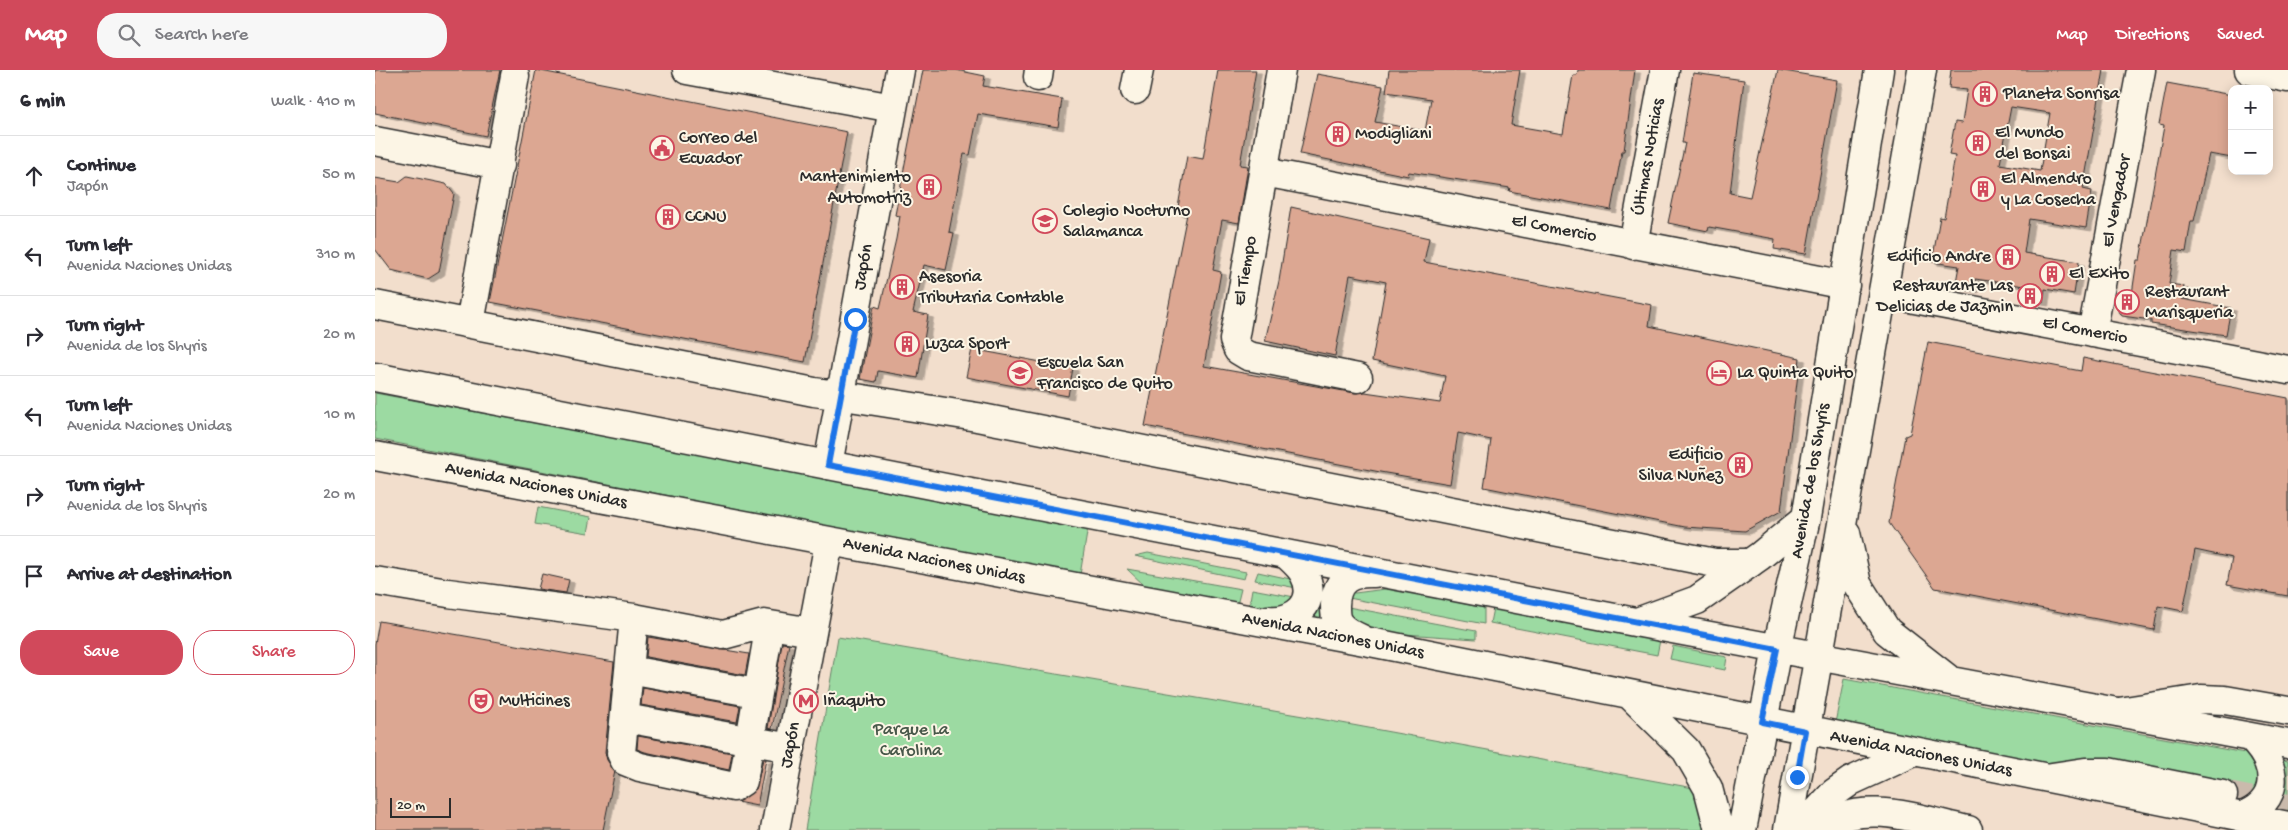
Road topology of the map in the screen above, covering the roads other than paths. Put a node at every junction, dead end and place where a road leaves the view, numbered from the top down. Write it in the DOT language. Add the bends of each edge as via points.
graph roads {
  1 [pos="687,70"];
  2 [pos="900,70"];
  3 [pos="1281,70"];
  4 [pos="1665,70"];
  5 [pos="1879,70"];
  6 [pos="1922,70"];
  7 [pos="2141,70"];
  8 [pos="2249,70"];
  9 [pos="515,76"];
  10 [pos="2288,78"];
  11 [pos="893,108"];
  12 [pos="375,141"];
  13 [pos="500,165"];
  14 [pos="1264,172"];
  15 [pos="1633,245"];
  16 [pos="1845,285"];
  17 [pos="1883,293"];
  18 [pos="375,305"];
  19 [pos="470,324"];
  20 [pos="2092,333"];
  21 [pos="2288,370"];
  22 [pos="375,377"];
  23 [pos="1358,378"];
  24 [pos="840,395"];
  25 [pos="375,456"];
  26 [pos="828,465"];
  27 [pos="1807,518"];
  28 [pos="1843,522"];
  29 [pos="829,542"];
  30 [pos="1286,554"];
  31 [pos="1750,563"];
  32 [pos="1393,575"];
  33 [pos="375,581"];
  34 [pos="1234,617"];
  35 [pos="634,618"];
  36 [pos="1635,622"];
  37 [pos="812,632"];
  38 [pos="767,641"];
  39 [pos="1370,642"];
  40 [pos="1777,649"];
  41 [pos="1819,656"];
  42 [pos="629,670"];
  43 [pos="1951,681"];
  44 [pos="756,693"];
  45 [pos="1631,696"];
  46 [pos="2288,711"];
  47 [pos="2113,713"];
  48 [pos="625,718"];
  49 [pos="1762,722"];
  50 [pos="1805,731"];
  51 [pos="2249,737"];
  52 [pos="750,741"];
  53 [pos="2288,744"];
  54 [pos="791,748"];
  55 [pos="1914,752"];
  56 [pos="2046,778"];
  57 [pos="2223,795"];
  58 [pos="2240,817"];
  59 [pos="2288,826"];
  60 [pos="1951,828"];
  61 [pos="775,830"];
  62 [pos="1719,830"];
  63 [pos="1742,830"];
  64 [pos="1788,830"];
  65 [pos="1800,830"];
  66 [pos="1817,830"];
  1 -- 11 [label="main road"];
  2 -- 11 [label="main road, Japón"];
  3 -- 14 [label="main road, El Tiempo"];
  4 -- 15 [label="main road, Últimas Noticias"];
  5 -- 16 [label="main road, Avenida de los Shyris"];
  6 -- 17 [label="main road"];
  7 -- 20 [label="main road, El Vengador"];
  8 -- 10 [label="main road"];
  9 -- 13 [label="main road"];
  11 -- 24 [label="main road, Japón"];
  12 -- 13 [label="main road"];
  13 -- 19 [label="main road"];
  14 -- 15 [label="main road, El Comercio"];
  14 -- 23 [label="main road, El Tiempo" via="1234,340 1239,350 1249,356"];
  15 -- 16 [label="main road, El Comercio"];
  16 -- 27 [label="main road, Avenida de los Shyris"];
  17 -- 20 [label="main road, El Comercio"];
  17 -- 28 [label="main road"];
  18 -- 19 [label="main road"];
  19 -- 24 [label="main road"];
  20 -- 21 [label="main road, El Comercio"];
  22 -- 26 [label="main road"];
  24 -- 26 [label="main road, Japón"];
  24 -- 31 [label="main road" via="977,418 1715,563"];
  25 -- 29 [label="main road, Avenida Naciones Unidas"];
  26 -- 30 [label="main road"];
  27 -- 31 [label="main road"];
  27 -- 40 [label="main road, Avenida de los Shyris"];
  28 -- 41 [label="main road"];
  28 -- 43 [label="main road" via="1857,584 1887,631"];
  29 -- 34 [label="main road, Avenida Naciones Unidas"];
  29 -- 37 [label="main road, Japón"];
  30 -- 32 [label="main road"];
  30 -- 34 [label="main road" via="1304,574 1308,588 1303,607 1289,619 1274,621"];
  31 -- 36 [label="main road" via="1697,600"];
  32 -- 36 [label="main road"];
  32 -- 39 [label="main road" via="1360,572 1347,578 1336,594 1335,614 1339,625"];
  33 -- 35 [label="main road" via="448,594"];
  34 -- 39 [label="main road, Avenida Naciones Unidas"];
  35 -- 37 [label="main road" via="723,635 764,624"];
  35 -- 42 [label="main road"];
  36 -- 40 [label="main road"];
  37 -- 54 [label="main road, Japón"];
  38 -- 44 [label="main road"];
  39 -- 45 [label="main road, Avenida Naciones Unidas"];
  40 -- 41 [label="main road"];
  40 -- 49 [label="main road, Avenida de los Shyris"];
  41 -- 43 [label="main road"];
  41 -- 50 [label="main road"];
  42 -- 44 [label="main road"];
  42 -- 48 [label="main road"];
  43 -- 47 [label="main road"];
  44 -- 52 [label="main road"];
  45 -- 49 [label="main road, Avenida Naciones Unidas"];
  45 -- 62 [label="main road" via="1686,750 1708,788"];
  46 -- 47 [label="main road" via="2201,699"];
  47 -- 51 [label="main road"];
  48 -- 52 [label="main road"];
  48 -- 52 [label="main road" via="621,753 625,760 640,767 734,787 743,781"];
  49 -- 50 [label="main road, Avenida Naciones Unidas"];
  49 -- 63 [label="main road, Avenida de los Shyris"];
  50 -- 55 [label="main road, Avenida Naciones Unidas"];
  50 -- 64 [label="main road"];
  51 -- 53 [label="main road"];
  51 -- 58 [label="main road" via="2267,756 2271,767 2271,786 2264,802"];
  52 -- 54 [label="main road"];
  54 -- 61 [label="main road, Japón"];
  55 -- 56 [label="main road, Avenida Naciones Unidas"];
  55 -- 65 [label="main road" via="1851,781 1834,793"];
  56 -- 57 [label="main road" via="2109,772"];
  56 -- 58 [label="main road, Avenida Naciones Unidas"];
  58 -- 59 [label="main road, Avenida Naciones Unidas"];
  60 -- 66 [label="main road" via="1879,812 1861,812 1842,817"];
}
